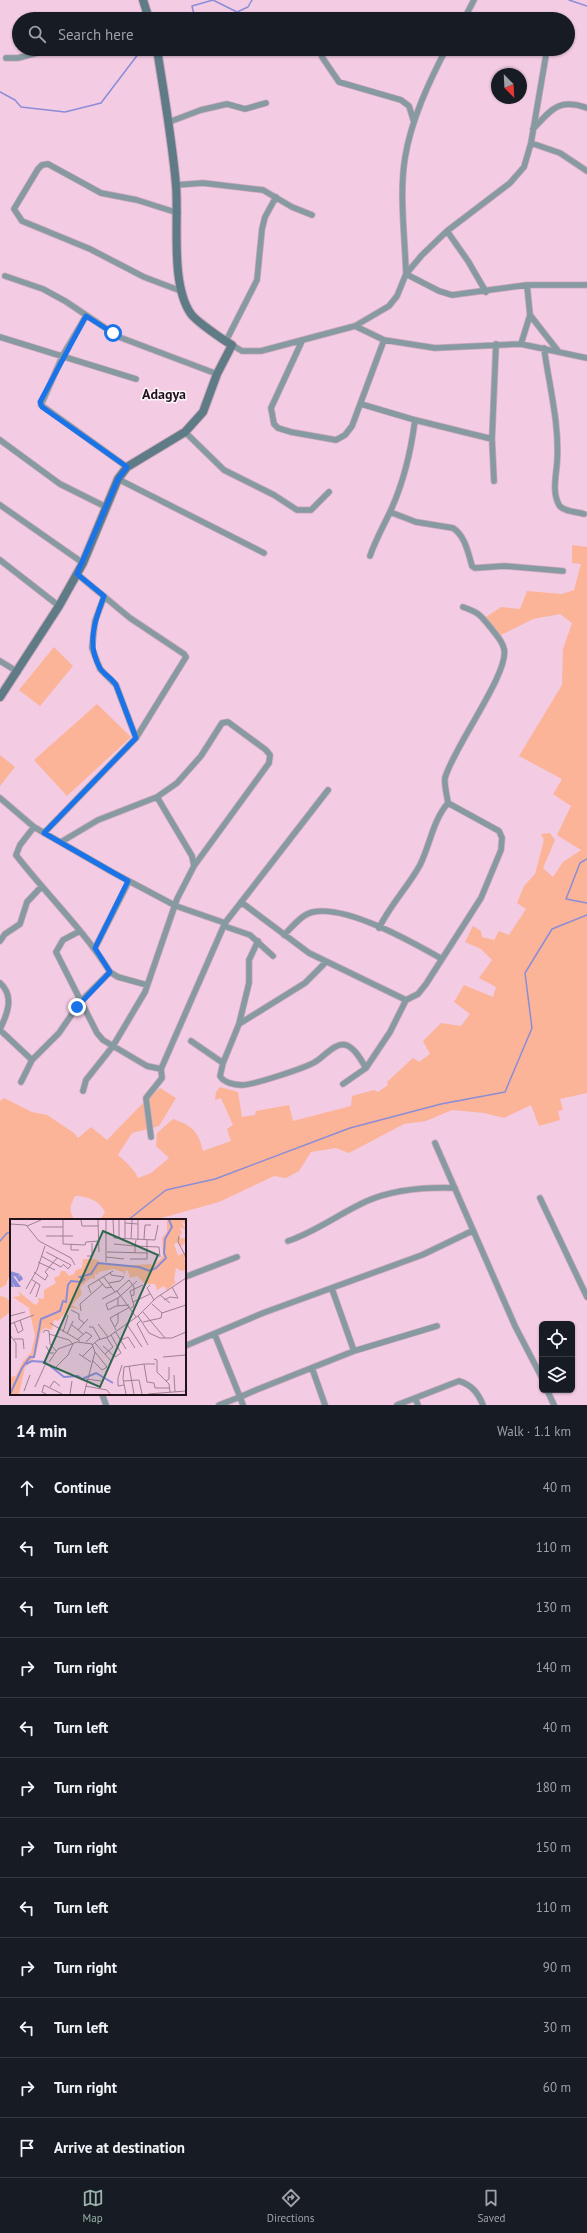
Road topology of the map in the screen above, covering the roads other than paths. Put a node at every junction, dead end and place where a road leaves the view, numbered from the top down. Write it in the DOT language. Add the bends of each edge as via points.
graph roads {
  1 [pos="143,0"];
  2 [pos="474,0"];
  3 [pos="145,12"];
  4 [pos="468,12"];
  5 [pos="25,56"];
  6 [pos="158,56"];
  7 [pos="443,56"];
  8 [pos="546,56"];
  9 [pos="322,57"];
  10 [pos="6,58"];
  11 [pos="266,103"];
  12 [pos="587,108"];
  13 [pos="169,122"];
  14 [pos="414,122"];
  15 [pos="533,130"];
  16 [pos="531,143"];
  17 [pos="587,171"];
  18 [pos="176,185"];
  19 [pos="276,197"];
  20 [pos="178,213"];
  21 [pos="312,215"];
  22 [pos="446,231"];
  23 [pos="406,274"];
  24 [pos="4,276"];
  25 [pos="527,285"];
  26 [pos="587,285"];
  27 [pos="181,291"];
  28 [pos="486,292"];
  29 [pos="530,315"];
  30 [pos="86,316"];
  31 [pos="355,326"];
  32 [pos="0,337"];
  33 [pos="384,340"];
  34 [pos="302,341"];
  35 [pos="229,343"];
  36 [pos="496,344"];
  37 [pos="522,344"];
  38 [pos="544,348"];
  39 [pos="558,351"];
  40 [pos="63,355"];
  41 [pos="587,358"];
  42 [pos="217,374"];
  43 [pos="136,379"];
  44 [pos="360,404"];
  45 [pos="415,420"];
  46 [pos="185,432"];
  47 [pos="492,439"];
  48 [pos="0,440"];
  49 [pos="127,467"];
  50 [pos="118,479"];
  51 [pos="494,481"];
  52 [pos="329,492"];
  53 [pos="0,505"];
  54 [pos="106,507"];
  55 [pos="390,512"];
  56 [pos="584,514"];
  57 [pos="264,553"];
  58 [pos="370,556"];
  59 [pos="0,560"];
  60 [pos="83,564"];
  61 [pos="563,571"];
  62 [pos="77,574"];
  63 [pos="104,596"];
  64 [pos="59,606"];
  65 [pos="463,607"];
  66 [pos="0,661"];
  67 [pos="18,672"];
  68 [pos="0,697"];
  69 [pos="136,738"];
  70 [pos="328,790"];
  71 [pos="157,797"];
  72 [pos="0,798"];
  73 [pos="448,803"];
  74 [pos="34,827"];
  75 [pos="44,833"];
  76 [pos="61,842"];
  77 [pos="194,866"];
  78 [pos="128,881"];
  79 [pos="42,886"];
  80 [pos="241,902"];
  81 [pos="176,906"];
  82 [pos="224,924"];
  83 [pos="379,928"];
  84 [pos="80,931"];
  85 [pos="284,935"];
  86 [pos="0,941"];
  87 [pos="258,941"];
  88 [pos="95,948"];
  89 [pos="273,956"];
  90 [pos="442,959"];
  91 [pos="326,962"];
  92 [pos="110,972"];
  93 [pos="0,983"];
  94 [pos="147,985"];
  95 [pos="406,1000"];
  96 [pos="81,1001"];
  97 [pos="239,1024"];
  98 [pos="0,1030"];
  99 [pos="191,1041"];
  100 [pos="113,1046"];
  101 [pos="32,1060"];
  102 [pos="223,1063"];
  103 [pos="366,1068"];
  104 [pos="161,1069"];
  105 [pos="20,1082"];
  106 [pos="343,1084"];
  107 [pos="83,1091"];
  108 [pos="151,1137"];
  109 [pos="435,1143"];
  110 [pos="455,1188"];
  111 [pos="540,1198"];
  112 [pos="472,1231"];
  113 [pos="288,1241"];
  114 [pos="237,1256"];
  115 [pos="186,1276"];
  116 [pos="332,1289"];
  117 [pos="586,1293"];
  118 [pos="437,1326"];
  119 [pos="215,1335"];
  120 [pos="186,1346"];
  121 [pos="354,1351"];
  122 [pos="312,1368"];
  123 [pos="539,1372"];
  124 [pos="548,1393"];
  125 [pos="102,1395"];
  126 [pos="240,1397"];
  127 [pos="415,1398"];
  128 [pos="106,1405"];
  129 [pos="219,1405"];
  130 [pos="242,1405"];
  131 [pos="325,1405"];
  132 [pos="397,1405"];
  133 [pos="418,1405"];
  134 [pos="483,1405"];
  135 [pos="554,1405"];
  1 -- 3 [label="street"];
  2 -- 4 [label="street"];
  5 -- 10 [label="street"];
  6 -- 13 [label="street"];
  7 -- 14 [label="street"];
  8 -- 15 [label="street"];
  9 -- 14 [label="street" via="339,82 401,100 409,106"];
  11 -- 13 [label="street" via="245,108 227,104"];
  12 -- 15 [label="street" via="563,103 555,106"];
  13 -- 18 [label="street"];
  14 -- 23 [label="street" via="405,157 403,178"];
  15 -- 16 [label="street"];
  16 -- 17 [label="street" via="560,153"];
  16 -- 22 [label="street" via="519,175"];
  18 -- 19 [label="street" via="237,185 263,190"];
  18 -- 20 [label="street"];
  19 -- 21 [label="street"];
  19 -- 35 [label="street" via="262,228 257,280"];
  20 -- 27 [label="street" via="177,252"];
  20 -- 27 [label="street" via="137,200 102,193 48,164 38,169 14,209 22,221 90,249 144,277"];
  22 -- 23 [label="street"];
  22 -- 28 [label="street"];
  23 -- 28 [label="street" via="445,294"];
  23 -- 31 [label="street" via="397,296 388,306"];
  24 -- 30 [label="street" via="43,289"];
  25 -- 26 [label="street"];
  25 -- 28 [label="street"];
  25 -- 29 [label="street"];
  27 -- 35 [label="street" via="191,314"];
  29 -- 37 [label="street"];
  29 -- 39 [label="street"];
  30 -- 40 [label="street"];
  30 -- 42 [label="street" via="119,336"];
  31 -- 33 [label="street"];
  31 -- 34 [label="street"];
  32 -- 40 [label="street"];
  33 -- 36 [label="street" via="434,348"];
  33 -- 44 [label="street"];
  34 -- 35 [label="street" via="261,351 242,351"];
  34 -- 44 [label="street" via="271,408 274,424 291,432 336,440 349,431"];
  35 -- 42 [label="street"];
  36 -- 37 [label="street"];
  36 -- 47 [label="street"];
  37 -- 38 [label="street"];
  38 -- 39 [label="street"];
  38 -- 56 [label="street" via="556,434 557,461 554,483 558,504 561,508"];
  39 -- 41 [label="street"];
  40 -- 43 [label="street"];
  40 -- 49 [label="street" via="40,405"];
  42 -- 46 [label="street" via="203,412"];
  44 -- 45 [label="street"];
  45 -- 47 [label="street"];
  45 -- 55 [label="street" via="411,446"];
  46 -- 49 [label="street"];
  46 -- 52 [label="street" via="224,470 274,495 297,510 311,510"];
  47 -- 51 [label="street"];
  48 -- 54 [label="street" via="60,484"];
  49 -- 50 [label="street"];
  50 -- 54 [label="street"];
  50 -- 57 [label="street"];
  53 -- 60 [label="street"];
  54 -- 60 [label="street"];
  55 -- 58 [label="street"];
  55 -- 61 [label="street" via="416,522 453,528 463,539 472,566 475,568 504,566"];
  59 -- 64 [label="street"];
  60 -- 62 [label="street"];
  62 -- 63 [label="street"];
  62 -- 64 [label="street"];
  63 -- 69 [label="street" via="95,621 92,648 100,669 114,680"];
  63 -- 69 [label="street" via="186,658"];
  64 -- 67 [label="street"];
  65 -- 73 [label="street" via="478,612 484,618 501,639 505,658 485,702 449,766 445,781"];
  66 -- 67 [label="street"];
  67 -- 68 [label="street"];
  69 -- 75 [label="street"];
  70 -- 80 [label="street"];
  71 -- 76 [label="street" via="98,820"];
  71 -- 77 [label="street" via="192,856"];
  71 -- 77 [label="street" via="177,783 201,756 222,723 228,722 270,755 269,763"];
  72 -- 74 [label="street"];
  73 -- 83 [label="street" via="440,814 421,863 389,908"];
  73 -- 90 [label="street" via="498,831 502,838 501,850 481,898"];
  74 -- 75 [label="street"];
  74 -- 79 [label="street" via="20,845 16,855"];
  75 -- 76 [label="street"];
  76 -- 78 [label="street"];
  77 -- 81 [label="street"];
  78 -- 81 [label="street"];
  78 -- 88 [label="street"];
  79 -- 84 [label="street"];
  79 -- 86 [label="street" via="27,902 20,924 5,934"];
  80 -- 82 [label="street"];
  80 -- 85 [label="street"];
  81 -- 82 [label="street"];
  81 -- 94 [label="street" via="155,957"];
  82 -- 87 [label="street" via="239,929"];
  82 -- 104 [label="street"];
  83 -- 85 [label="street" via="345,914 312,912"];
  83 -- 90 [label="street"];
  84 -- 88 [label="street"];
  84 -- 96 [label="street" via="63,940 56,952"];
  85 -- 91 [label="street" via="309,954"];
  87 -- 89 [label="street"];
  87 -- 97 [label="street" via="249,960 249,984"];
  88 -- 92 [label="street"];
  90 -- 95 [label="street" via="418,994"];
  91 -- 95 [label="street"];
  91 -- 97 [label="street" via="305,983"];
  92 -- 94 [label="street" via="118,977"];
  92 -- 96 [label="street"];
  93 -- 98 [label="street" via="7,991 9,1000 8,1012"];
  94 -- 100 [label="street"];
  95 -- 103 [label="street" via="390,1032"];
  96 -- 100 [label="street" via="97,1033"];
  96 -- 101 [label="street" via="59,1033"];
  97 -- 102 [label="street"];
  98 -- 101 [label="street"];
  99 -- 102 [label="street"];
  100 -- 104 [label="street" via="147,1066"];
  100 -- 107 [label="street" via="86,1080"];
  101 -- 105 [label="street"];
  102 -- 103 [label="street" via="220,1076 222,1080 243,1085 314,1063 340,1045 346,1045 352,1048"];
  103 -- 106 [label="street"];
  104 -- 108 [label="street" via="162,1078 146,1098"];
  109 -- 110 [label="street"];
  110 -- 112 [label="street"];
  110 -- 113 [label="street" via="396,1191 367,1201"];
  111 -- 117 [label="street"];
  112 -- 116 [label="street" via="422,1255"];
  112 -- 123 [label="street"];
  114 -- 115 [label="street"];
  116 -- 119 [label="street" via="263,1313"];
  116 -- 121 [label="street"];
  118 -- 121 [label="street"];
  119 -- 120 [label="street"];
  119 -- 126 [label="street"];
  121 -- 122 [label="street"];
  122 -- 126 [label="street"];
  122 -- 131 [label="street"];
  124 -- 135 [label="street"];
  125 -- 128 [label="street"];
  126 -- 129 [label="street"];
  126 -- 130 [label="street"];
  127 -- 132 [label="street"];
  127 -- 133 [label="street"];
  127 -- 134 [label="street" via="459,1381 470,1385 478,1393"];
}
